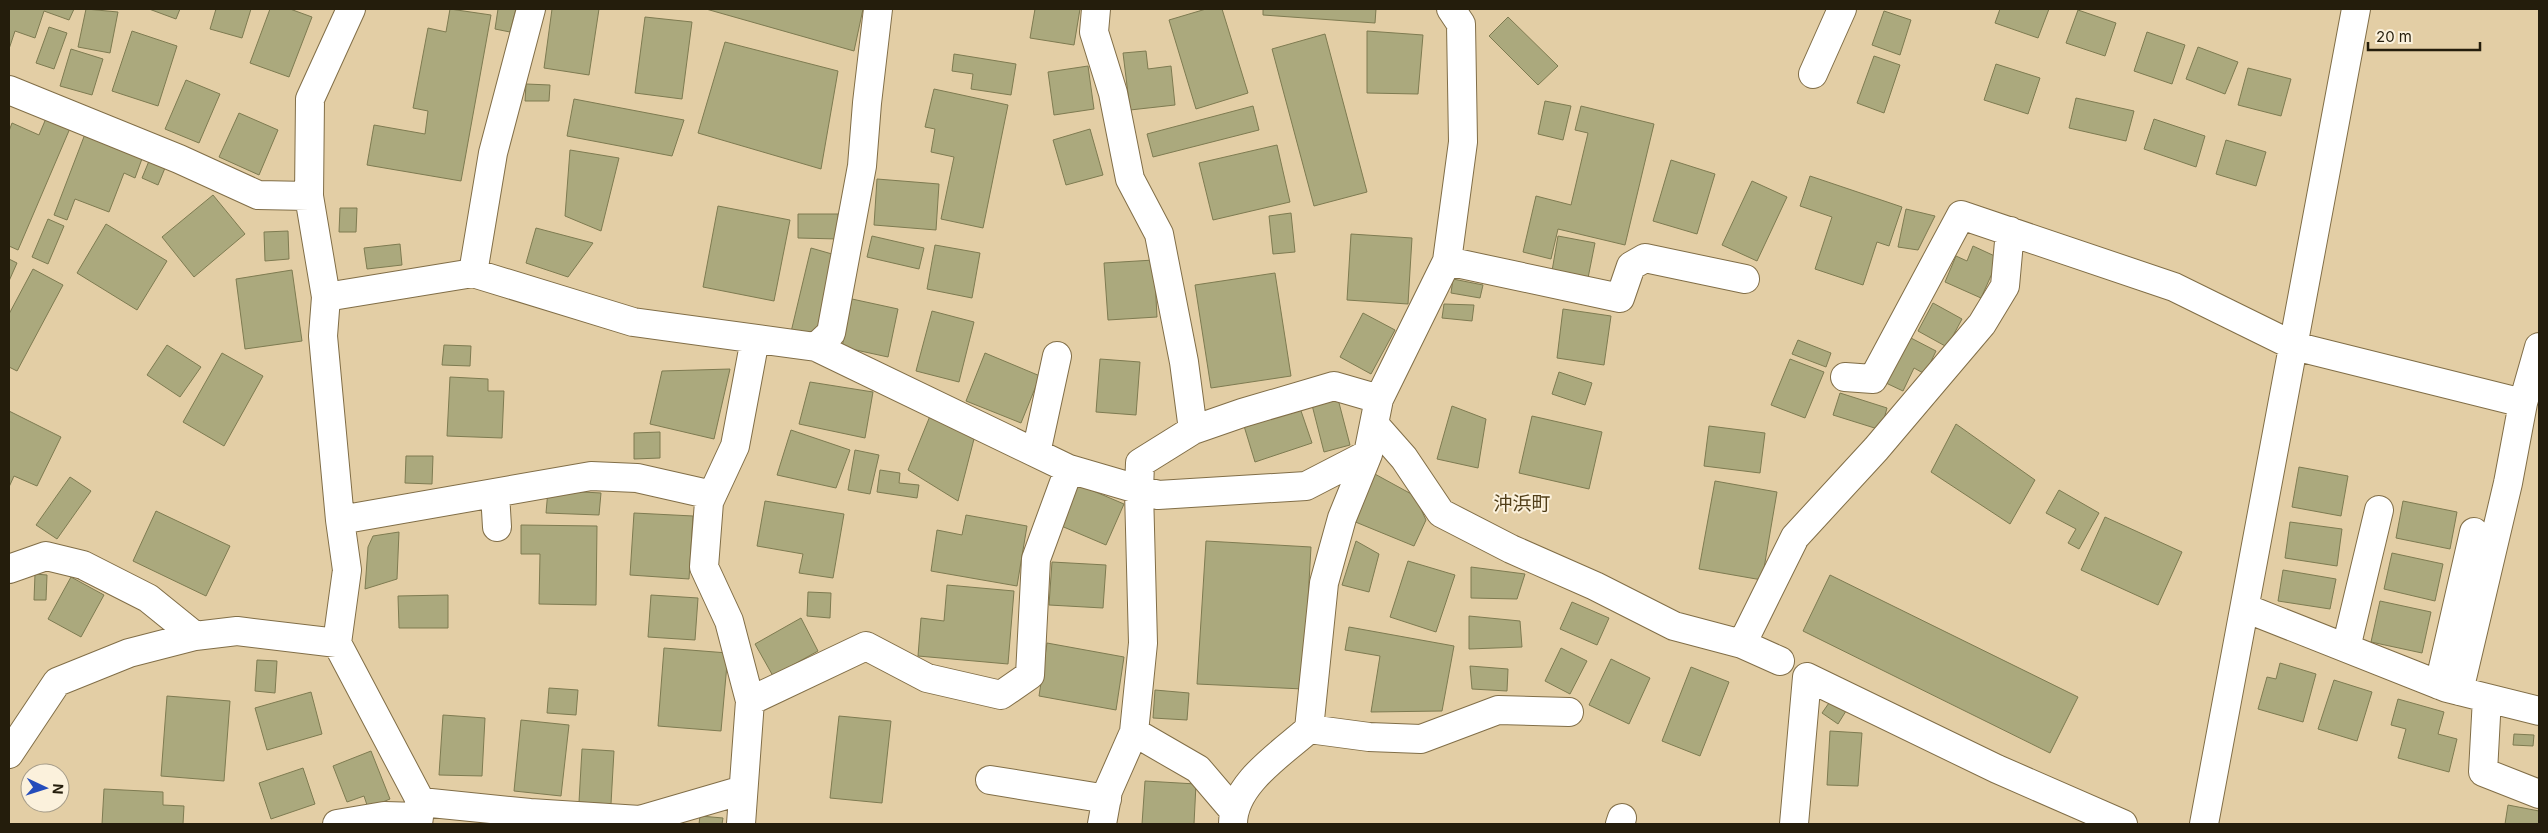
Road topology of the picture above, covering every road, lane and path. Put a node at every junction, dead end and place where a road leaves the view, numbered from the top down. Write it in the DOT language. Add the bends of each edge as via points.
graph roads {
  1 [pos="351,9"];
  2 [pos="531,9"];
  3 [pos="878,9"];
  4 [pos="1096,9"];
  5 [pos="1842,9"];
  6 [pos="2356,9"];
  7 [pos="1452,10"];
  8 [pos="1813,74"];
  9 [pos="9,90"];
  10 [pos="309,196"];
  11 [pos="2010,231"];
  12 [pos="1447,261"];
  13 [pos="473,273"];
  14 [pos="1745,278"];
  15 [pos="326,297"];
  16 [pos="755,339"];
  17 [pos="2294,346"];
  18 [pos="816,347"];
  19 [pos="2539,347"];
  20 [pos="1057,356"];
  21 [pos="1845,377"];
  22 [pos="2523,403"];
  23 [pos="1377,412"];
  24 [pos="1193,430"];
  25 [pos="1036,453"];
  26 [pos="1368,454"];
  27 [pos="1070,469"];
  28 [pos="1138,491"];
  29 [pos="495,493"];
  30 [pos="712,495"];
  31 [pos="2379,510"];
  32 [pos="340,520"];
  33 [pos="497,527"];
  34 [pos="2474,532"];
  35 [pos="9,569"];
  36 [pos="2245,608"];
  37 [pos="196,636"];
  38 [pos="337,643"];
  39 [pos="1742,644"];
  40 [pos="2346,648"];
  41 [pos="1780,661"];
  42 [pos="2449,688"];
  43 [pos="2487,698"];
  44 [pos="750,701"];
  45 [pos="2539,711"];
  46 [pos="1569,712"];
  47 [pos="1309,729"];
  48 [pos="1134,732"];
  49 [pos="9,754"];
  50 [pos="990,780"];
  51 [pos="743,790"];
  52 [pos="2539,794"];
  53 [pos="1104,812"];
  54 [pos="419,814"];
  55 [pos="1233,817"];
  56 [pos="337,824"];
  57 [pos="740,824"];
  58 [pos="1794,824"];
  59 [pos="2123,824"];
  60 [pos="2204,824"];
  1 -- 10 [label="street" via="310,99"];
  2 -- 13 [label="street" via="493,153"];
  3 -- 18 [label="street" via="862,166 831,333"];
  4 -- 24 [label="street" via="1094,32 1113,93 1130,179 1159,234 1184,362"];
  5 -- 8 [label="street"];
  6 -- 17 [label="street"];
  7 -- 12 [label="street" via="1461,24 1463,142"];
  9 -- 10 [label="street" via="180,159 258,195"];
  10 -- 15 [label="street"];
  11 -- 17 [label="street" via="2174,287"];
  11 -- 21 [label="street" via="1961,215 1873,379"];
  11 -- 39 [label="street" via="2004,286 1982,324 1876,449 1795,537"];
  12 -- 14 [label="street" via="1620,298 1631,266 1645,258"];
  12 -- 23 [label="street"];
  13 -- 15 [label="street"];
  13 -- 16 [label="street" via="633,322"];
  15 -- 32 [label="street" via="323,336"];
  16 -- 18 [label="street"];
  16 -- 30 [label="street" via="735,446"];
  17 -- 22 [label="street"];
  17 -- 36 [label="street"];
  18 -- 25 [label="street"];
  19 -- 22 [label="street"];
  20 -- 25 [label="street"];
  22 -- 42 [label="street" via="2508,483"];
  23 -- 24 [label="street" via="1334,386"];
  23 -- 26 [label="street"];
  23 -- 39 [label="street" via="1441,514 1674,626"];
  24 -- 28 [label="street" via="1140,463"];
  25 -- 27 [label="street"];
  26 -- 28 [label="street" via="1306,486 1158,495"];
  26 -- 47 [label="street" via="1342,518 1324,583"];
  27 -- 28 [label="street"];
  27 -- 44 [label="street" via="1036,560 1030,676 1001,695 928,678 866,646"];
  28 -- 48 [label="street" via="1143,643"];
  29 -- 30 [label="street" via="591,476 637,478"];
  29 -- 32 [label="street"];
  29 -- 33 [label="street"];
  30 -- 44 [label="street" via="704,568 728,621"];
  31 -- 40 [label="street"];
  32 -- 38 [label="street" via="348,570"];
  34 -- 42 [label="street"];
  35 -- 37 [label="street" via="46,556 83,565 148,598"];
  36 -- 40 [label="street"];
  36 -- 60 [label="street"];
  37 -- 38 [label="street" via="237,632"];
  37 -- 49 [label="street" via="129,653 57,682"];
  38 -- 54 [label="street"];
  39 -- 41 [label="street"];
  40 -- 42 [label="street"];
  42 -- 43 [label="street"];
  43 -- 45 [label="street"];
  43 -- 52 [label="street" via="2483,772"];
  44 -- 51 [label="street"];
  46 -- 47 [label="street" via="1498,710 1421,739 1369,737"];
  47 -- 55 [label="street" via="1251,780"];
  48 -- 53 [label="street" via="1108,791"];
  48 -- 55 [label="street" via="1198,769"];
  50 -- 53 [label="street"];
  51 -- 54 [label="street" via="640,820 530,813"];
  51 -- 57 [label="street"];
  54 -- 56 [label="street"];
  58 -- 59 [label="street" via="1807,677 1997,769"];
}
